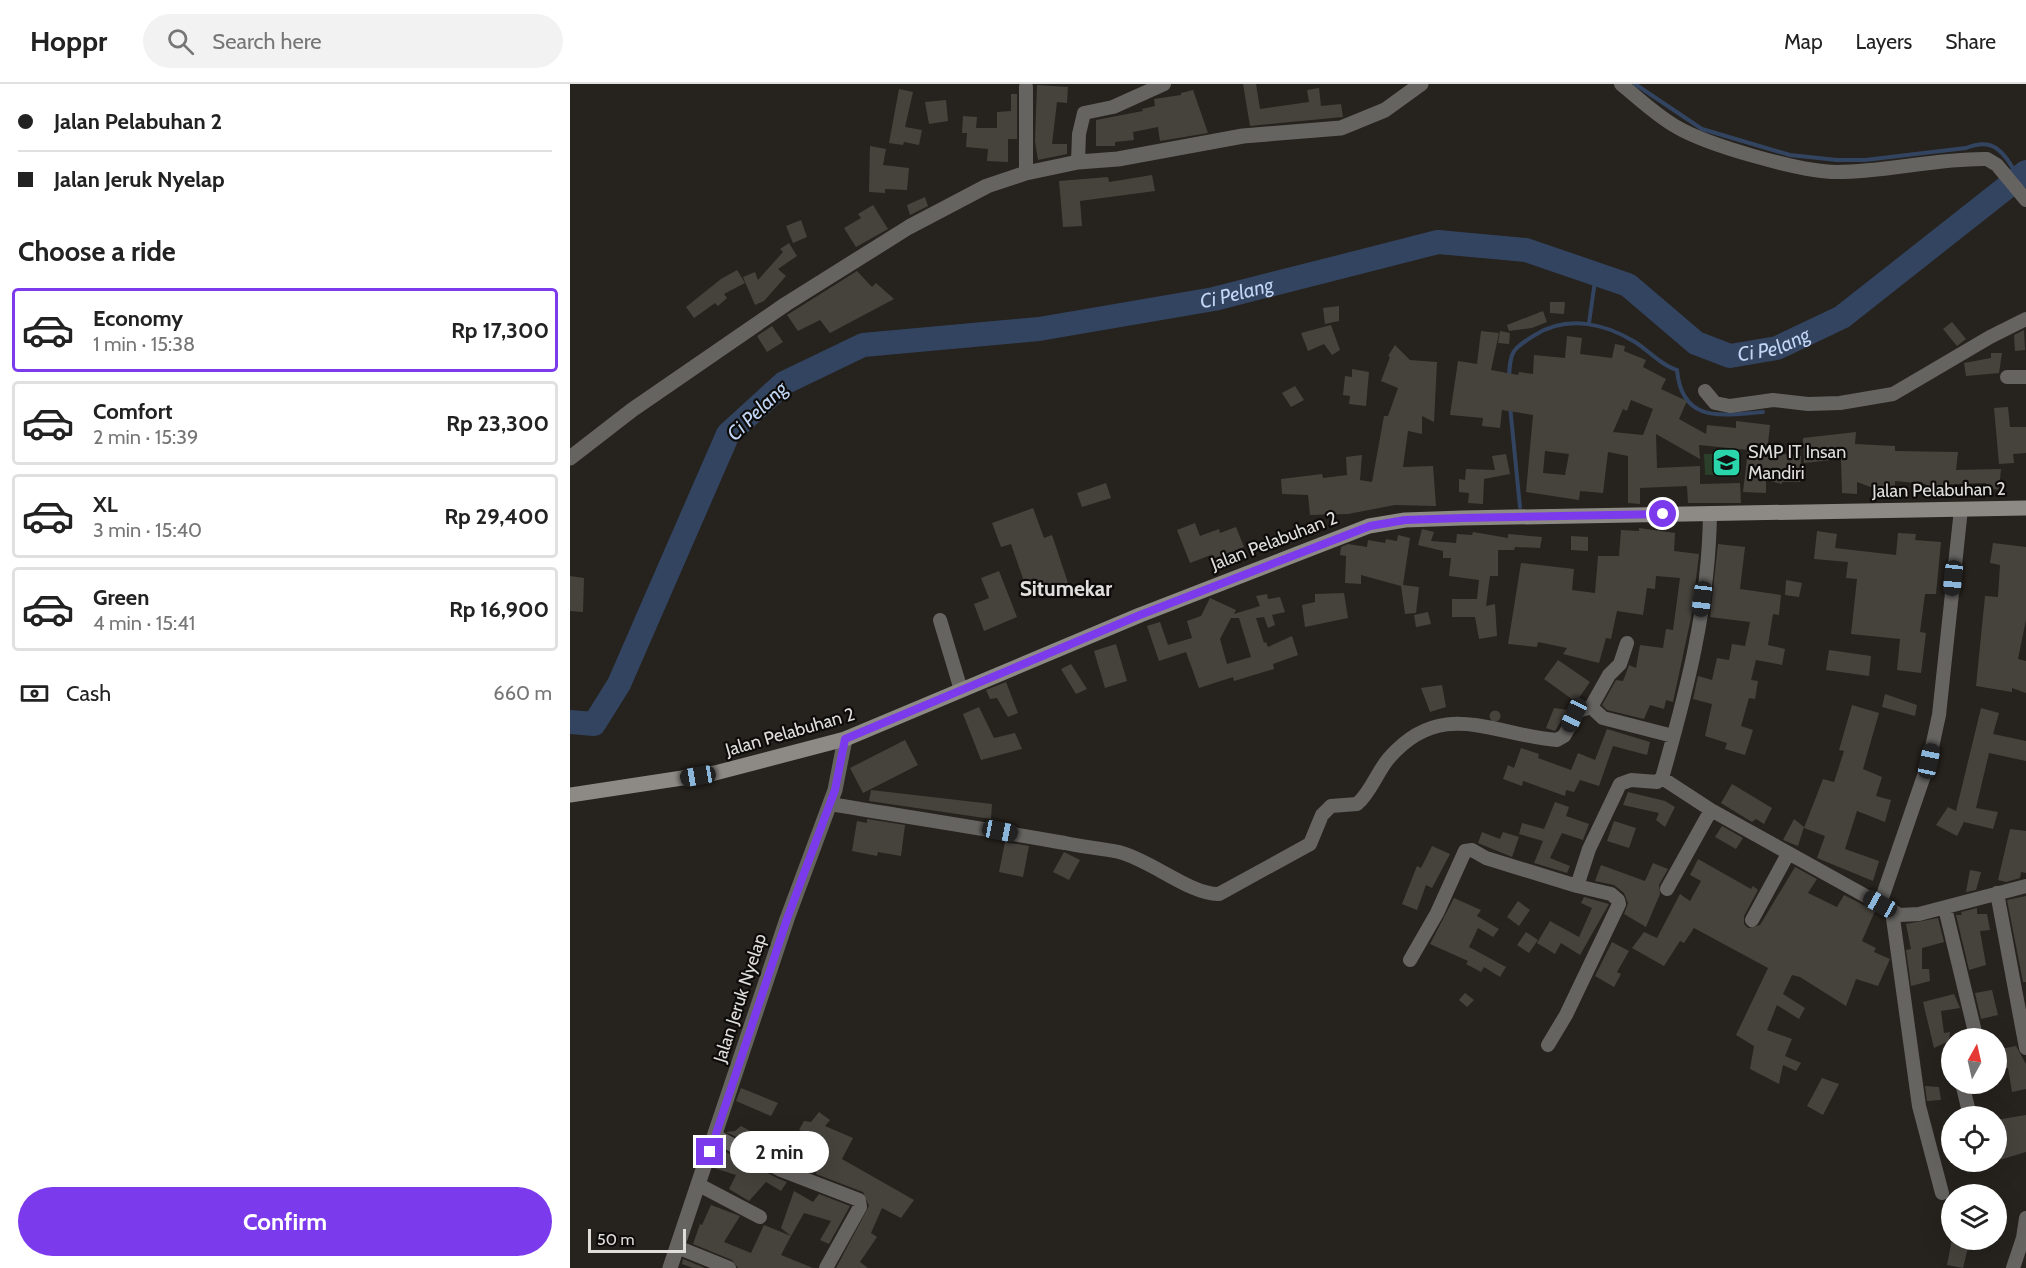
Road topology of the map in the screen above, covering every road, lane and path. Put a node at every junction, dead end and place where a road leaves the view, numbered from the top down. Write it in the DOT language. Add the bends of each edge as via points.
graph roads {
  1 [pos="1164,84"];
  2 [pos="1421,84"];
  3 [pos="1621,84"];
  4 [pos="1026,87"];
  5 [pos="1078,162"];
  6 [pos="1026,173"];
  7 [pos="2026,200"];
  8 [pos="2026,319"];
  9 [pos="2026,376"];
  10 [pos="2007,377"];
  11 [pos="1705,391"];
  12 [pos="570,458"];
  13 [pos="2026,508"];
  14 [pos="1961,509"];
  15 [pos="1710,513"];
  16 [pos="940,620"];
  17 [pos="1627,643"];
  18 [pos="961,690"];
  19 [pos="1591,707"];
  20 [pos="1673,736"];
  21 [pos="845,739"];
  22 [pos="1662,778"];
  23 [pos="570,795"];
  24 [pos="830,804"];
  25 [pos="1711,810"];
  26 [pos="1788,854"];
  27 [pos="1576,886"];
  28 [pos="2026,886"];
  29 [pos="1667,889"];
  30 [pos="1997,893"];
  31 [pos="1886,908"];
  32 [pos="1945,908"];
  33 [pos="1752,920"];
  34 [pos="1410,960"];
  35 [pos="1974,1028"];
  36 [pos="1548,1045"];
  37 [pos="2026,1048"];
  38 [pos="715,1136"];
  39 [pos="699,1185"];
  40 [pos="1941,1189"];
  41 [pos="760,1217"];
  42 [pos="2026,1218"];
  43 [pos="2025,1238"];
  44 [pos="677,1246"];
  45 [pos="670,1268"];
  46 [pos="729,1268"];
  47 [pos="826,1268"];
  48 [pos="2013,1268"];
  1 -- 5 [label="street" via="1113,107 1084,112"];
  2 -- 5 [label="street" via="1385,110 1341,128 1243,136 1118,159"];
  3 -- 7 [label="street" via="1674,126 1704,140 1791,165 1835,172 1987,159 1997,165"];
  4 -- 6 [label="street"];
  5 -- 6 [label="street"];
  6 -- 12 [label="street" via="987,186 881,244 707,357"];
  8 -- 11 [label="street" via="1893,394 1840,403 1773,400 1730,406 1715,403"];
  9 -- 10 [label="street"];
  13 -- 14 [label="main road, Jalan Pelabuhan 2"];
  14 -- 15 [label="main road, Jalan Pelabuhan 2"];
  14 -- 31 [label="street" via="1939,716"];
  15 -- 18 [label="main road, Jalan Pelabuhan 2" via="1383,522 1279,559"];
  15 -- 20 [label="street" via="1695,659"];
  16 -- 18 [label="street"];
  17 -- 19 [label="street" via="1620,664"];
  18 -- 21 [label="main road, Jalan Pelabuhan 2"];
  19 -- 20 [label="street" via="1603,718"];
  19 -- 24 [label="street" via="1578,711 1564,736 1557,740 1472,722 1425,729 1388,759 1357,804 1335,804 1327,809 1310,844 1219,894 1200,890 1119,852"];
  20 -- 22 [label="street"];
  21 -- 23 [label="main road, Jalan Pelabuhan 2" via="715,773"];
  21 -- 24 [label="street, Jalan Jeruk Nyelap"];
  22 -- 25 [label="street"];
  22 -- 27 [label="street" via="1657,782 1630,780 1620,784"];
  24 -- 38 [label="street, Jalan Jeruk Nyelap"];
  25 -- 26 [label="street"];
  25 -- 29 [label="street"];
  26 -- 31 [label="street"];
  26 -- 33 [label="street"];
  27 -- 34 [label="street" via="1467,850"];
  27 -- 36 [label="street" via="1611,894 1618,904"];
  28 -- 30 [label="street"];
  30 -- 32 [label="street"];
  30 -- 37 [label="street"];
  31 -- 32 [label="street" via="1908,915"];
  31 -- 40 [label="street" via="1919,1106"];
  32 -- 35 [label="street"];
  38 -- 39 [label="street, Jalan Jeruk Nyelap"];
  38 -- 47 [label="street" via="781,1170 860,1200 860,1207"];
  39 -- 41 [label="street"];
  39 -- 44 [label="street, Jalan Jeruk Nyelap"];
  42 -- 43 [label="street"];
  43 -- 48 [label="street"];
  44 -- 45 [label="street, Jalan Jeruk Nyelap"];
  44 -- 46 [label="street"];
}
